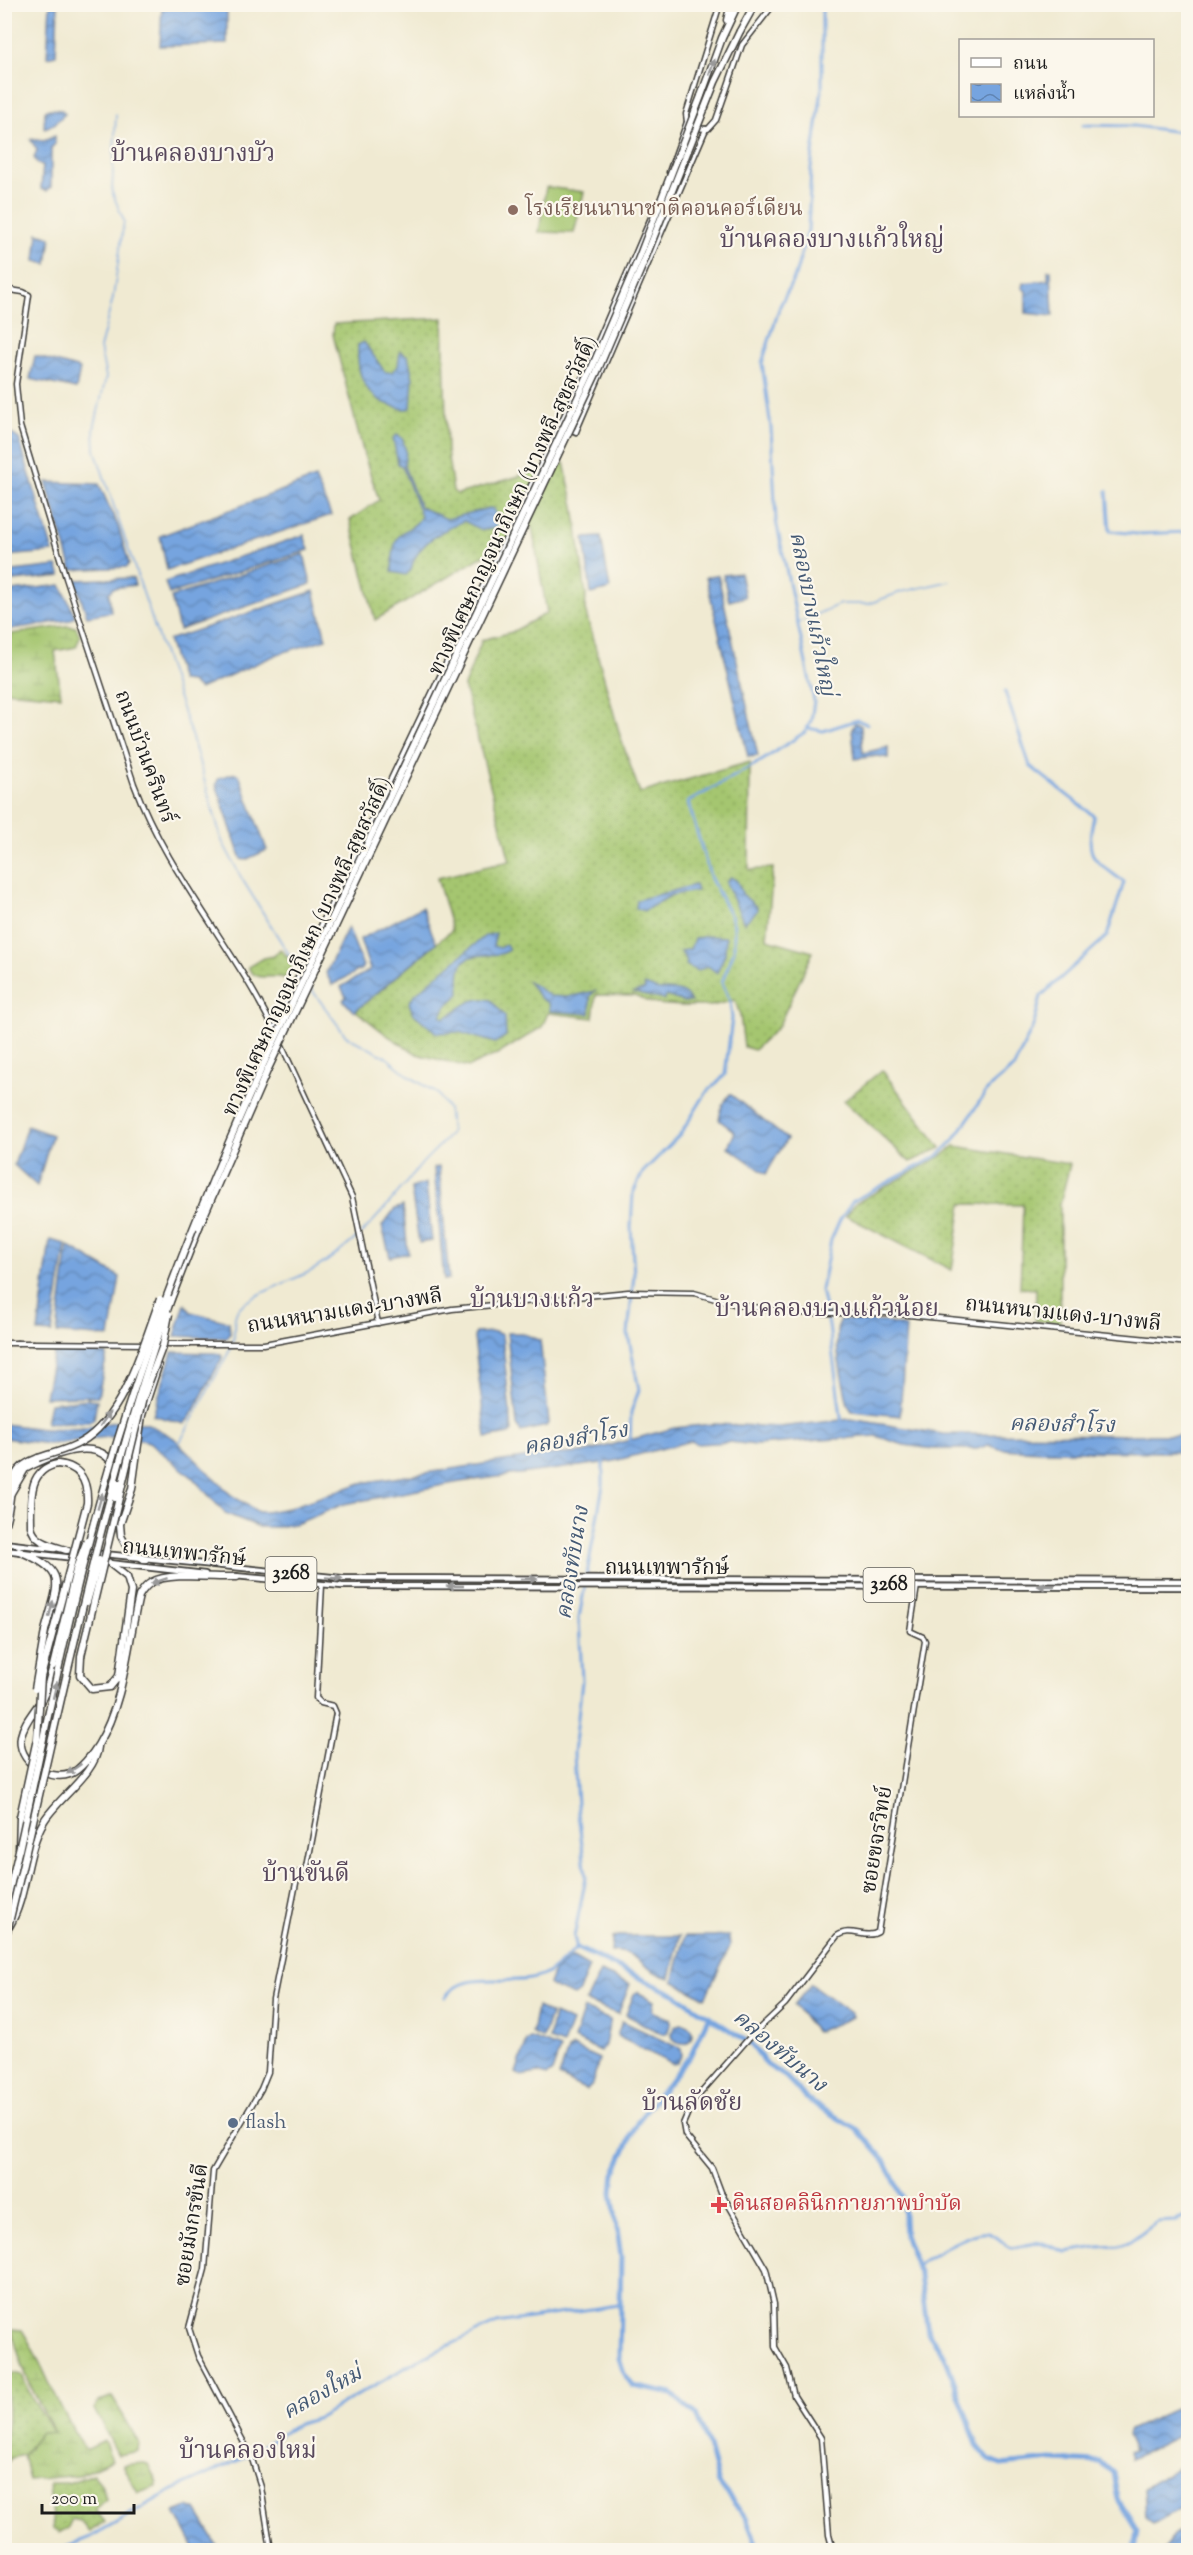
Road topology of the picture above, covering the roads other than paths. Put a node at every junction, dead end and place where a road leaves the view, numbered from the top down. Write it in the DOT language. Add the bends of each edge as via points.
graph roads {
  1 [pos="720,4"];
  2 [pos="731,4"];
  3 [pos="738,4"];
  4 [pos="755,4"];
  5 [pos="774,4"];
  6 [pos="723,35"];
  7 [pos="687,122"];
  8 [pos="706,129"];
  9 [pos="4,289"];
  10 [pos="559,425"];
  11 [pos="274,1030"];
  12 [pos="179,1261"];
  13 [pos="171,1299"];
  14 [pos="378,1323"];
  15 [pos="4,1343"];
  16 [pos="1188,1343"];
  17 [pos="163,1345"];
  18 [pos="11,1494"];
  19 [pos="4,1526"];
  20 [pos="92,1528"];
  21 [pos="4,1543"];
  22 [pos="4,1550"];
  23 [pos="66,1550"];
  24 [pos="19,1551"];
  25 [pos="145,1560"];
  26 [pos="108,1562"];
  27 [pos="237,1577"];
  28 [pos="413,1579"];
  29 [pos="1007,1579"];
  30 [pos="1188,1581"];
  31 [pos="322,1585"];
  32 [pos="917,1585"];
  33 [pos="413,1586"];
  34 [pos="1007,1586"];
  35 [pos="1188,1587"];
  36 [pos="71,1656"];
  37 [pos="99,1744"];
  38 [pos="20,1817"];
  39 [pos="19,1850"];
  40 [pos="4,1914"];
  41 [pos="8,1930"];
  42 [pos="4,1943"];
  43 [pos="272,2550"];
  44 [pos="833,2550"];
  1 -- 7 [label="street" via="695,81"];
  2 -- 6 [label="highway, ทางพิเศษกาญจนาภิเษก (บางพลี-สุขสวัสดิ์)"];
  3 -- 6 [label="highway, ทางพิเศษกาญจนาภิเษก (บางพลี-สุขสวัสดิ์)"];
  4 -- 13 [label="highway, ทางพิเศษกาญจนาภิเษก (บางพลี-สุขสวัสดิ์), bridge" via="708,99 596,374 267,1071"];
  5 -- 8 [label="street" via="742,45 723,104 716,120"];
  12 -- 6 [label="highway, ทางพิเศษกาญจนาภิเษก (บางพลี-สุขสวัสดิ์), one-way, bridge" via="262,1067 595,360 662,200"];
  7 -- 8 [label="street" via="692,128"];
  7 -- 10 [label="street" via="657,204"];
  8 -- 10 [label="street" via="576,432"];
  9 -- 11 [label="street, ถนนบัวนครินทร์" via="29,296 16,384 20,426 134,784 159,842"];
  10 -- 11 [label="street"];
  11 -- 14 [label="street, ถนนบัวนครินทร์" via="352,1197"];
  18 -- 12 [label="highway, one-way, bridge" via="18,1467 81,1443 100,1427 130,1379"];
  20 -- 12 [label="highway, ทางพิเศษกาญจนาภิเษก (บางพลี-สุขสวัสดิ์), one-way, bridge" via="136,1381"];
  13 -- 17 [label="highway, bridge"];
  13 -- 36 [label="highway, ทางพิเศษกาญจนาภิเษก (บางพลี-สุขสวัสดิ์), bridge" via="124,1442"];
  14 -- 15 [label="street, ถนนหนามแดง-บางพลี" via="278,1342 238,1345"];
  14 -- 16 [label="street, ถนนหนามแดง-บางพลี" via="468,1307 628,1292 694,1293 737,1305 801,1313 889,1313"];
  17 -- 25 [label="highway, bridge" via="138,1436 132,1489 120,1524 123,1541"];
  17 -- 26 [label="highway, bridge" via="143,1398 81,1656 80,1675 92,1689 110,1687 119,1676 131,1591 127,1577"];
  18 -- 19 [label="highway"];
  18 -- 36 [label="highway, bridge" via="25,1469 59,1455 88,1448 100,1451 115,1466 118,1483"];
  37 -- 20 [label="highway, one-way, bridge" via="73,1773 60,1776 37,1770 25,1757 21,1737 44,1696 77,1566"];
  39 -- 20 [label="highway, ทางพิเศษกาญจนาภิเษก (บางพลี-สุขสวัสดิ์), one-way, bridge"];
  21 -- 23 [label="main road, ถนนเทพารักษ์ / 3268"];
  22 -- 24 [label="main road, ถนนเทพารักษ์ / 3268"];
  23 -- 25 [label="main road, ถนนเทพารักษ์ / 3268"];
  23 -- 38 [label="highway, bridge" via="45,1543 31,1531 35,1479 43,1469 58,1464 80,1473 87,1487 87,1503 41,1677 37,1739"];
  24 -- 26 [label="main road, ถนนเทพารักษ์ / 3268"];
  38 -- 24 [label="highway, one-way, bridge" via="21,1795 35,1740 38,1663 56,1587 53,1570"];
  25 -- 28 [label="main road, ถนนเทพารักษ์ / 3268, one-way" via="330,1578"];
  26 -- 27 [label="main road, ถนนเทพารักษ์ / 3268"];
  27 -- 31 [label="main road, ถนนเทพารักษ์ / 3268"];
  27 -- 37 [label="highway, one-way" via="168,1578 146,1586 137,1603 122,1685"];
  28 -- 29 [label="main road, ถนนเทพารักษ์ / 3268, one-way"];
  28 -- 33 [label="street"];
  29 -- 30 [label="main road, ถนนเทพารักษ์ / 3268"];
  29 -- 34 [label="main road"];
  31 -- 33 [label="main road, ถนนเทพารักษ์ / 3268"];
  31 -- 43 [label="street, ซอยมังกรขันดี" via="316,1698 333,1706 336,1713 307,1867 298,1873 273,1999 266,2080 213,2171 205,2269 189,2328 196,2351 250,2454 261,2487"];
  32 -- 33 [label="main road, ถนนเทพารักษ์ / 3268, one-way"];
  32 -- 34 [label="main road, ถนนเทพารักษ์ / 3268"];
  32 -- 44 [label="street, ซอยขจรวิทย์" via="910,1631 925,1641 878,1932 872,1935 848,1931 837,1936 785,2004 747,2040 691,2105 683,2128 712,2168 721,2193 766,2269 776,2347 787,2368 794,2396 821,2438"];
  35 -- 34 [label="main road, ถนนเทพารักษ์ / 3268, one-way"];
  36 -- 41 [label="highway, ทางพิเศษกาญจนาภิเษก (บางพลี-สุขสวัสดิ์), bridge"];
  37 -- 41 [label="highway, bridge" via="91,1766 60,1799 39,1831"];
  38 -- 39 [label="highway, bridge"];
  39 -- 40 [label="highway, ทางพิเศษกาญจนาภิเษก (บางพลี-สุขสวัสดิ์)"];
  41 -- 42 [label="highway, ทางพิเศษกาญจนาภิเษก (บางพลี-สุขสวัสดิ์), bridge"];
}
